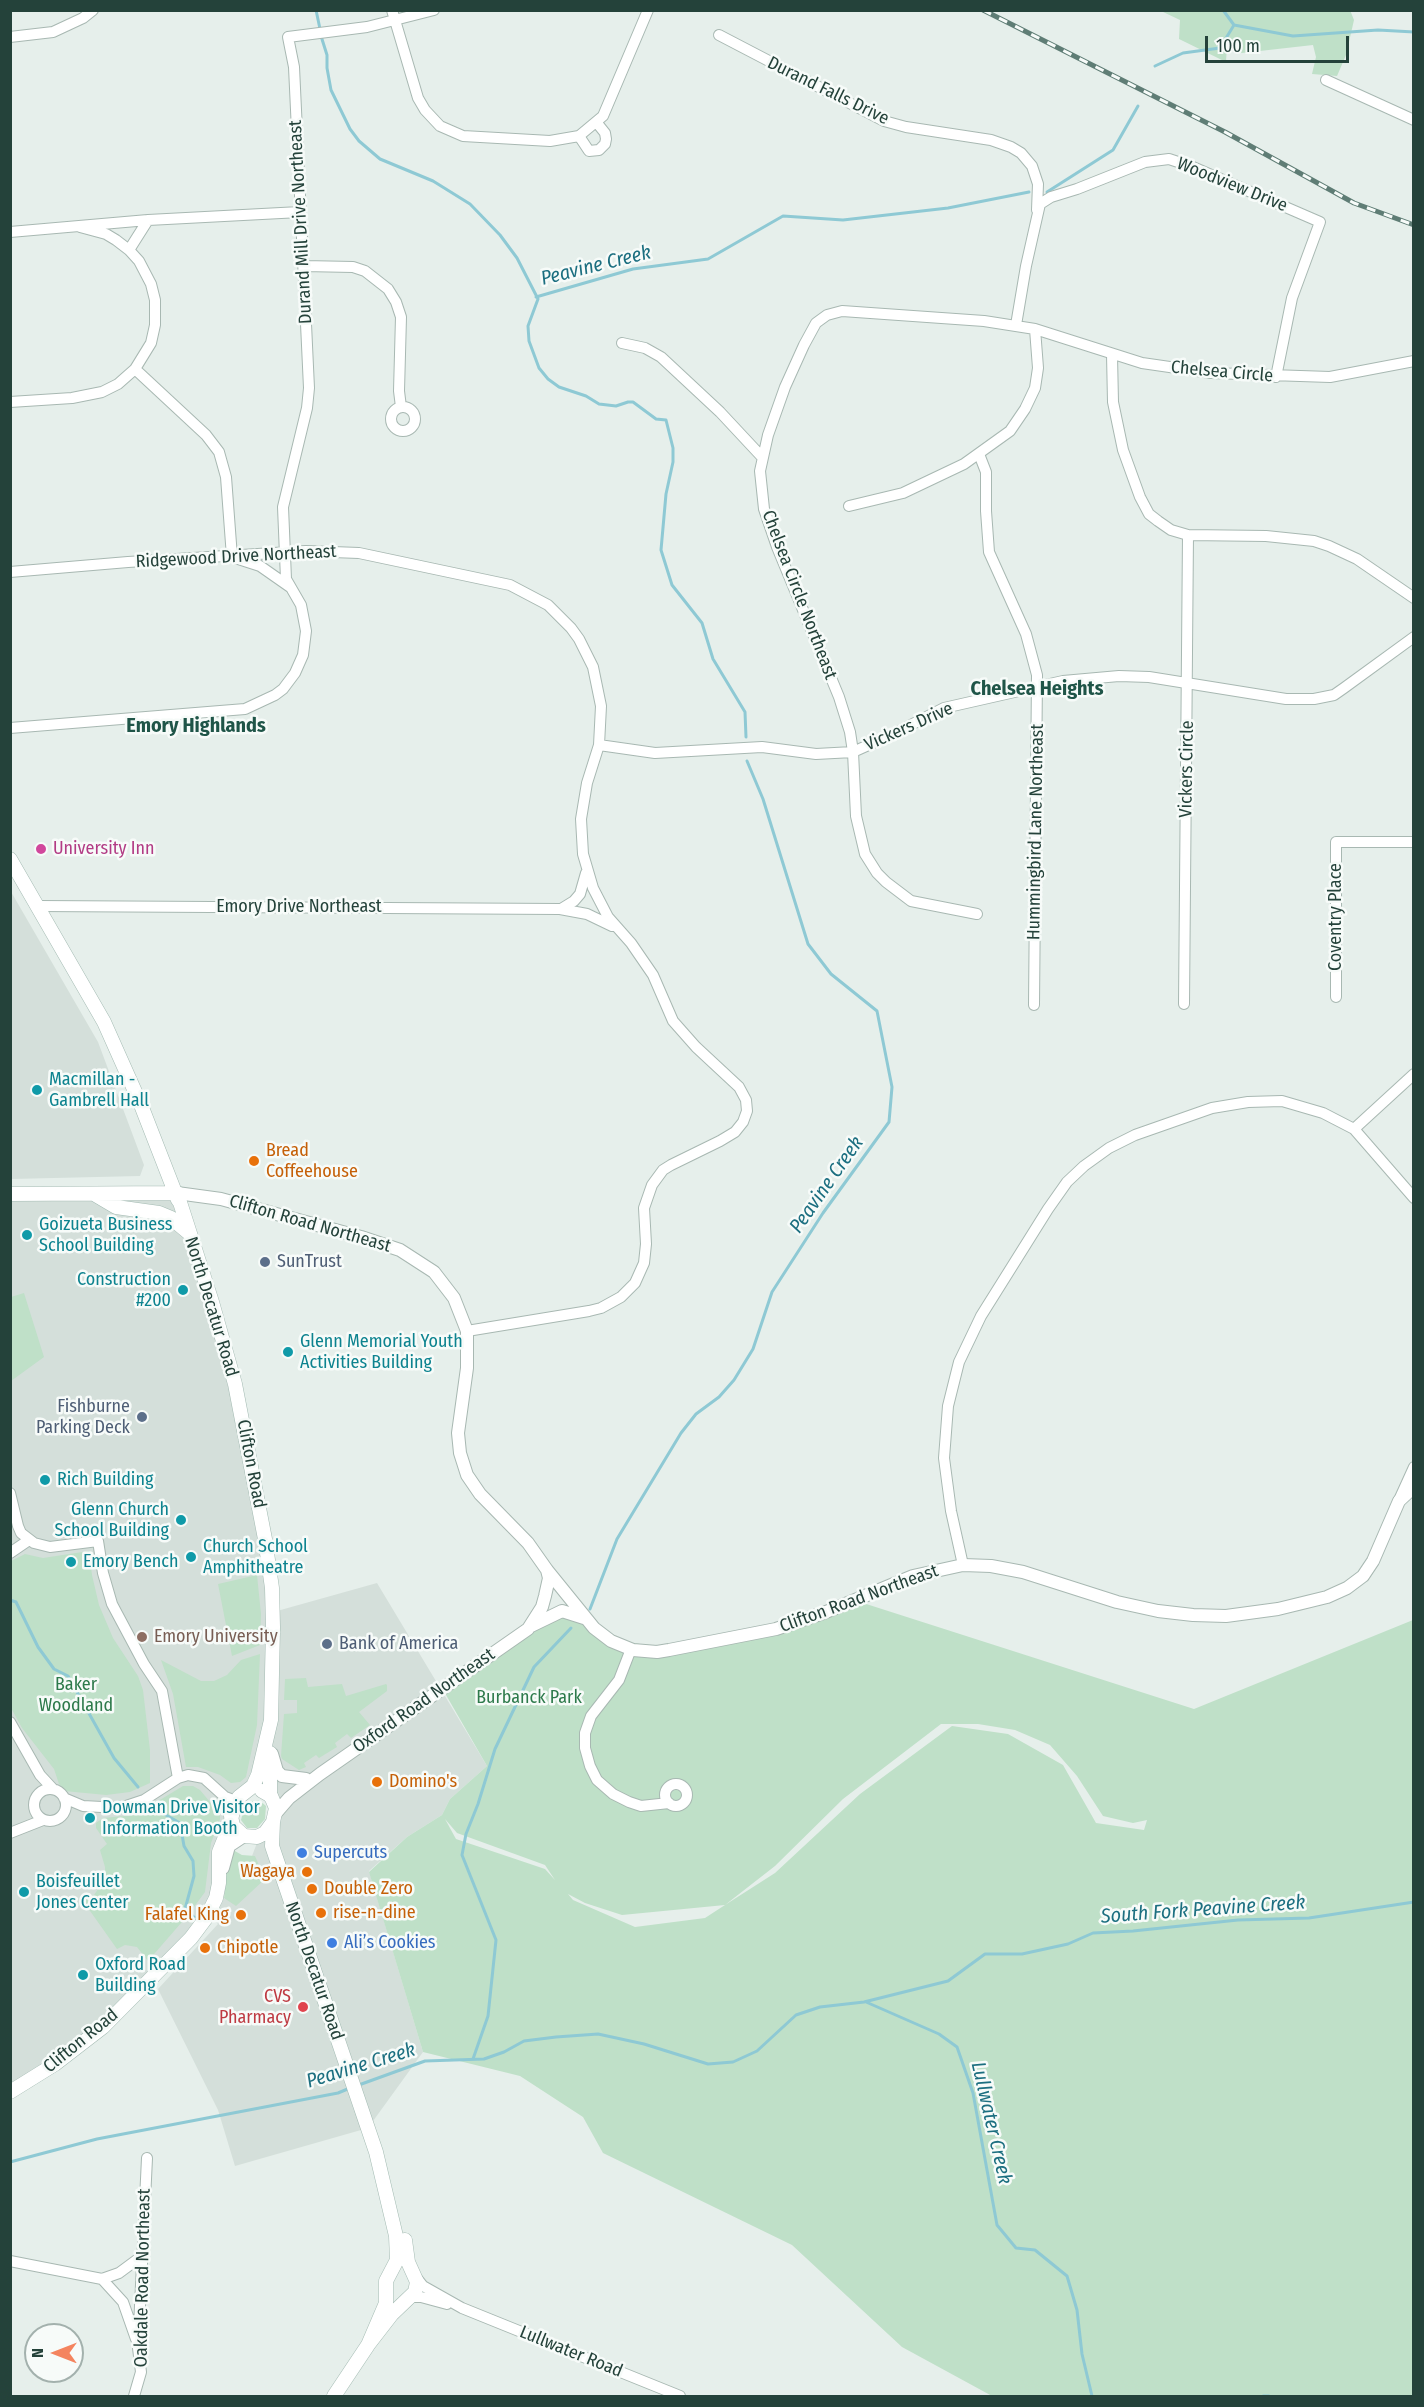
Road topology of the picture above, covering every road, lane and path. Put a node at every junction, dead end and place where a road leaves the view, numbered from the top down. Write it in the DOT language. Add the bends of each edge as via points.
graph roads {
  1 [pos="93,10"];
  2 [pos="434,10"];
  3 [pos="648,10"];
  4 [pos="393,16"];
  5 [pos="719,35"];
  6 [pos="10,38"];
  7 [pos="1326,80"];
  8 [pos="1413,120"];
  9 [pos="597,123"];
  10 [pos="579,136"];
  11 [pos="1037,210"];
  12 [pos="300,212"];
  13 [pos="148,220"];
  14 [pos="80,227"];
  15 [pos="10,232"];
  16 [pos="129,250"];
  17 [pos="304,266"];
  18 [pos="1016,326"];
  19 [pos="1035,329"];
  20 [pos="622,343"];
  21 [pos="1112,355"];
  22 [pos="1413,361"];
  23 [pos="135,369"];
  24 [pos="1276,377"];
  25 [pos="10,402"];
  26 [pos="401,407"];
  27 [pos="979,454"];
  28 [pos="762,458"];
  29 [pos="849,506"];
  30 [pos="1188,535"];
  31 [pos="286,553"];
  32 [pos="232,557"];
  33 [pos="10,572"];
  34 [pos="290,587"];
  35 [pos="1413,598"];
  36 [pos="1413,637"];
  37 [pos="1188,684"];
  38 [pos="1038,687"];
  39 [pos="10,728"];
  40 [pos="599,745"];
  41 [pos="853,752"];
  42 [pos="1413,842"];
  43 [pos="10,859"];
  44 [pos="587,871"];
  45 [pos="39,906"];
  46 [pos="560,909"];
  47 [pos="977,914"];
  48 [pos="624,935"];
  49 [pos="1336,996"];
  50 [pos="1184,1004"];
  51 [pos="1035,1005"];
  52 [pos="1413,1074"];
  53 [pos="1354,1129"];
  54 [pos="155,1193"];
  55 [pos="177,1193"];
  56 [pos="10,1194"];
  57 [pos="53,1194"];
  58 [pos="94,1194"];
  59 [pos="1413,1198"];
  60 [pos="189,1234"];
  61 [pos="207,1287"];
  62 [pos="467,1331"];
  63 [pos="1413,1467"];
  64 [pos="1413,1487"];
  65 [pos="10,1493"];
  66 [pos="1399,1501"];
  67 [pos="29,1540"];
  68 [pos="10,1553"];
  69 [pos="963,1565"];
  70 [pos="547,1570"];
  71 [pos="585,1619"];
  72 [pos="528,1629"];
  73 [pos="631,1649"];
  74 [pos="271,1720"];
  75 [pos="10,1722"];
  76 [pos="270,1746"];
  77 [pos="320,1774"];
  78 [pos="40,1775"];
  79 [pos="178,1778"];
  80 [pos="306,1779"];
  81 [pos="53,1789"];
  82 [pos="40,1791"];
  83 [pos="270,1796"];
  84 [pos="241,1797"];
  85 [pos="64,1798"];
  86 [pos="669,1803"];
  87 [pos="33,1805"];
  88 [pos="274,1818"];
  89 [pos="231,1819"];
  90 [pos="43,1820"];
  91 [pos="13,1831"];
  92 [pos="248,1837"];
  93 [pos="219,1883"];
  94 [pos="284,1884"];
  95 [pos="103,2027"];
  96 [pos="55,2064"];
  97 [pos="10,2092"];
  98 [pos="147,2158"];
  99 [pos="388,2194"];
  100 [pos="142,2256"];
  101 [pos="10,2261"];
  102 [pos="391,2272"];
  103 [pos="413,2275"];
  104 [pos="102,2279"];
  105 [pos="387,2291"];
  106 [pos="409,2299"];
  107 [pos="462,2308"];
  108 [pos="368,2345"];
  109 [pos="138,2348"];
  110 [pos="134,2397"];
  111 [pos="334,2397"];
  112 [pos="680,2397"];
  1 -- 6 [label="street" via="53,32"];
  2 -- 4 [label="street, Durand Mill Drive Northeast"];
  3 -- 9 [label="street" via="612,98"];
  4 -- 10 [label="street" via="418,98 440,126 474,138 550,141"];
  4 -- 12 [label="street, Durand Mill Drive Northeast" via="340,31 288,37 294,67"];
  5 -- 11 [label="street, Durand Falls Drive" via="884,120 991,140 1017,150 1036,175"];
  7 -- 8 [label="street"];
  9 -- 10 [label="street"];
  9 -- 10 [label="street" via="606,136 599,150 589,151"];
  11 -- 18 [label="street"];
  11 -- 24 [label="street, Woodview Drive" via="1051,197 1145,162 1168,159 1193,166 1320,222 1292,298"];
  12 -- 13 [label="street"];
  12 -- 17 [label="street, Durand Mill Drive Northeast"];
  13 -- 14 [label="street"];
  13 -- 16 [label="street"];
  14 -- 15 [label="street"];
  14 -- 16 [label="street" via="106,234"];
  16 -- 23 [label="street" via="148,278 156,308 150,343"];
  17 -- 26 [label="street" via="353,267 388,289 401,318"];
  17 -- 31 [label="street, Durand Mill Drive Northeast" via="309,398 284,500"];
  18 -- 19 [label="street, Chelsea Circle Northeast"];
  18 -- 28 [label="street, Chelsea Circle Northeast" via="865,311 827,315 816,323 804,345 785,387"];
  19 -- 21 [label="street, Chelsea Circle"];
  19 -- 27 [label="street" via="1038,368 1031,398 1010,431"];
  20 -- 28 [label="street" via="645,348 661,357"];
  21 -- 24 [label="street, Chelsea Circle" via="1181,370"];
  21 -- 30 [label="street" via="1115,417 1140,497 1149,514 1171,530"];
  22 -- 24 [label="street, Chelsea Circle" via="1329,377"];
  23 -- 25 [label="street" via="118,384 94,394"];
  23 -- 32 [label="street" via="219,452 226,477"];
  27 -- 29 [label="street" via="903,493"];
  27 -- 38 [label="street, Hummingbird Lane Northeast" via="986,472 989,552 1026,634"];
  28 -- 41 [label="street, Chelsea Circle Northeast" via="762,494 769,524 839,697"];
  30 -- 35 [label="street" via="1238,534 1314,541 1357,560"];
  30 -- 37 [label="street, Vickers Circle"];
  31 -- 32 [label="street, Ridgewood Drive Northeast"];
  31 -- 34 [label="street, Durand Mill Drive Northeast" via="285,572"];
  31 -- 40 [label="street, Ridgewood Drive Northeast" via="375,555 510,585 548,605 571,628 593,667 600,699"];
  32 -- 33 [label="street, Ridgewood Drive Northeast"];
  32 -- 34 [label="street" via="260,566"];
  34 -- 39 [label="street" via="303,613 304,647 290,680 267,700 235,711"];
  36 -- 37 [label="street, Vickers Drive" via="1361,677 1325,698 1286,699"];
  37 -- 38 [label="street, Vickers Drive" via="1119,676"];
  37 -- 50 [label="street, Vickers Circle"];
  38 -- 41 [label="street, Vickers Drive" via="944,708"];
  38 -- 51 [label="street, Hummingbird Lane Northeast"];
  40 -- 41 [label="street, Vickers Drive" via="655,753 762,747 816,754"];
  40 -- 44 [label="street, Ridgewood Drive Northeast" via="582,806 581,833"];
  41 -- 47 [label="street, Chelsea Circle Northeast" via="858,831 865,854 877,873 911,901"];
  42 -- 49 [label="street, Coventry Place" via="1336,842"];
  43 -- 45 [label="main road, North Decatur Road"];
  44 -- 46 [label="street" via="580,894"];
  44 -- 48 [label="street, Ridgewood Drive Northeast" via="602,907"];
  45 -- 46 [label="street, Emory Drive Northeast"];
  45 -- 55 [label="main road, North Decatur Road" via="104,1022"];
  46 -- 48 [label="street, Emory Drive Northeast" via="597,917"];
  48 -- 62 [label="street, Ridgewood Drive Northeast" via="653,975 669,1014 681,1031 740,1087 746,1100 746,1116 728,1137 686,1156 657,1178 644,1208 644,1263 635,1283 621,1297 590,1311"];
  52 -- 53 [label="street"];
  53 -- 59 [label="street"];
  53 -- 69 [label="street" via="1292,1103 1270,1100 1222,1105 1135,1135 1095,1157 1075,1174 1048,1209 981,1316 956,1372 948,1406 944,1458"];
  54 -- 55 [label="main road"];
  54 -- 57 [label="main road"];
  54 -- 58 [label="main road"];
  55 -- 60 [label="main road, North Decatur Road"];
  55 -- 62 [label="street, Clifton Road Northeast" via="221,1199 361,1237 411,1255 446,1284"];
  56 -- 57 [label="main road"];
  57 -- 58 [label="main road"];
  58 -- 60 [label="main road" via="116,1207 165,1216"];
  60 -- 61 [label="main road, North Decatur Road"];
  61 -- 74 [label="main road, Clifton Road" via="243,1422 269,1564"];
  62 -- 70 [label="street, Clifton Road Northeast" via="467,1368 458,1433 464,1469 480,1494 528,1543"];
  63 -- 66 [label="street"];
  64 -- 66 [label="street, Clifton Road Northeast"];
  65 -- 67 [label="street" via="18,1526"];
  66 -- 69 [label="street, Clifton Road Northeast" via="1367,1571 1354,1584 1328,1597 1259,1612 1226,1616 1158,1611 1016,1570"];
  67 -- 68 [label="street"];
  67 -- 79 [label="street" via="44,1546 98,1541 112,1604 162,1690"];
  69 -- 73 [label="street, Clifton Road Northeast" via="913,1576 776,1629 657,1652"];
  70 -- 71 [label="street, Clifton Road Northeast"];
  70 -- 72 [label="street, Oxford Road Northeast" via="546,1596"];
  71 -- 72 [label="street, Oxford Road Northeast" via="562,1611"];
  71 -- 73 [label="street, Clifton Road Northeast" via="609,1640"];
  72 -- 77 [label="street, Oxford Road Northeast"];
  73 -- 86 [label="street" via="619,1680 591,1716 585,1748 597,1780 613,1794 641,1806"];
  74 -- 76 [label="main road"];
  74 -- 84 [label="main road" via="258,1775"];
  75 -- 78 [label="street"];
  76 -- 80 [label="street" via="282,1776"];
  76 -- 83 [label="main road"];
  77 -- 80 [label="street, Oxford Road Northeast"];
  77 -- 88 [label="street, Oxford Road Northeast" via="289,1798"];
  78 -- 81 [label="street"];
  78 -- 82 [label="street"];
  79 -- 84 [label="street" via="204,1778 225,1797"];
  79 -- 85 [label="street" via="144,1800 120,1808 83,1806"];
  80 -- 83 [label="street, Oxford Road Northeast"];
  81 -- 82 [label="street"];
  81 -- 85 [label="street"];
  82 -- 87 [label="street"];
  83 -- 84 [label="main road" via="259,1791"];
  83 -- 88 [label="main road" via="275,1804"];
  84 -- 89 [label="main road"];
  85 -- 90 [label="street" via="65,1809 60,1817"];
  87 -- 90 [label="street"];
  87 -- 91 [label="street"];
  88 -- 92 [label="main road" via="261,1836"];
  88 -- 94 [label="main road, North Decatur Road" via="272,1846"];
  89 -- 92 [label="main road" via="236,1830"];
  89 -- 93 [label="street" via="219,1852"];
  90 -- 91 [label="street"];
  92 -- 93 [label="street" via="229,1846"];
  92 -- 94 [label="main road, North Decatur Road" via="271,1860"];
  93 -- 95 [label="street" via="211,1910 191,1938"];
  94 -- 99 [label="main road, North Decatur Road"];
  95 -- 96 [label="main road, Clifton Road"];
  96 -- 97 [label="street"];
  98 -- 100 [label="street, Oakdale Road Northeast"];
  99 -- 102 [label="main road, North Decatur Road" via="398,2256"];
  99 -- 103 [label="main road, North Decatur Road" via="400,2217"];
  100 -- 104 [label="street"];
  100 -- 109 [label="street, Oakdale Road Northeast"];
  101 -- 104 [label="street"];
  102 -- 103 [label="main road" via="400,2269"];
  102 -- 105 [label="main road, North Decatur Road" via="386,2281"];
  103 -- 106 [label="main road, North Decatur Road" via="417,2289"];
  103 -- 107 [label="street, Lullwater Road" via="423,2286"];
  104 -- 109 [label="street" via="123,2302"];
  105 -- 106 [label="main road" via="394,2299"];
  105 -- 108 [label="main road, North Decatur Road" via="384,2309"];
  106 -- 107 [label="street, Lullwater Road" via="421,2297"];
  106 -- 108 [label="main road, North Decatur Road" via="396,2308"];
  107 -- 112 [label="street, Lullwater Road"];
  108 -- 111 [label="main road, North Decatur Road"];
  109 -- 110 [label="street, Oakdale Road Northeast" via="141,2373"];
}
